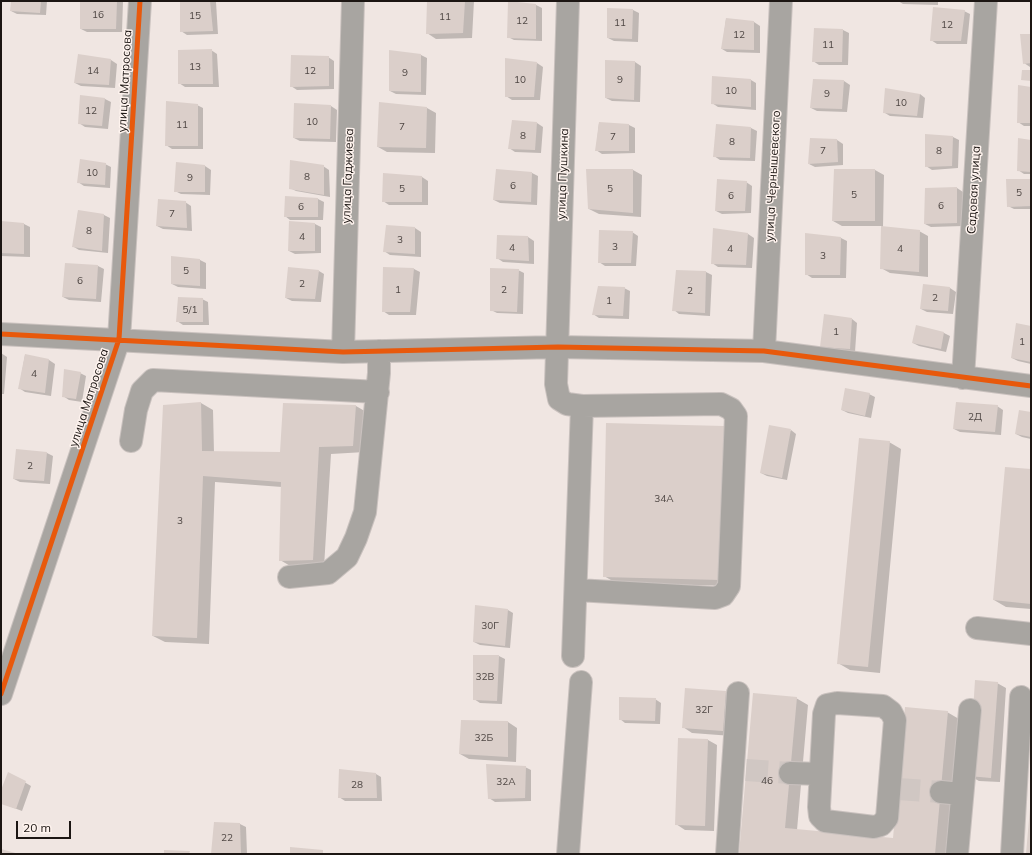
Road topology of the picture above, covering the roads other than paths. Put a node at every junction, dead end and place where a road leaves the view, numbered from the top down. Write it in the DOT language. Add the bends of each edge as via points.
graph roads {
  1 [pos="140,1"];
  2 [pos="353,1"];
  3 [pos="568,1"];
  4 [pos="781,1"];
  5 [pos="986,1"];
  6 [pos="1,334"];
  7 [pos="119,339"];
  8 [pos="558,347"];
  9 [pos="764,351"];
  10 [pos="343,352"];
  11 [pos="379,352"];
  12 [pos="963,378"];
  13 [pos="1031,386"];
  14 [pos="378,392"];
  15 [pos="582,406"];
  16 [pos="131,441"];
  17 [pos="288,577"];
  18 [pos="577,590"];
  19 [pos="977,628"];
  20 [pos="1031,634"];
  21 [pos="574,656"];
  22 [pos="581,682"];
  23 [pos="738,693"];
  24 [pos="1,694"];
  25 [pos="1021,697"];
  26 [pos="970,710"];
  27 [pos="790,773"];
  28 [pos="820,774"];
  29 [pos="941,792"];
  30 [pos="962,794"];
  31 [pos="568,854"];
  32 [pos="727,854"];
  33 [pos="957,854"];
  34 [pos="1012,854"];
  1 -- 7 [label="street, улица Матросова"];
  2 -- 10 [label="street, улица Гаджиева"];
  3 -- 8 [label="street, улица Пушкина"];
  4 -- 9 [label="street, улица Чернышевского"];
  5 -- 12 [label="street, Садовая улица"];
  6 -- 7 [label="street"];
  7 -- 10 [label="street"];
  7 -- 24 [label="street, улица Матросова"];
  8 -- 9 [label="street"];
  8 -- 11 [label="street"];
  8 -- 15 [label="street, улица Пушкина" via="556,384 559,399 567,404"];
  9 -- 12 [label="street"];
  10 -- 11 [label="street"];
  11 -- 14 [label="street"];
  12 -- 13 [label="street"];
  14 -- 16 [label="street" via="153,380 142,391"];
  14 -- 17 [label="street" via="365,512 347,557 328,573"];
  15 -- 18 [label="street"];
  15 -- 18 [label="street" via="721,404 731,409 736,416 729,586 723,594 715,598"];
  18 -- 21 [label="street"];
  19 -- 20 [label="street"];
  22 -- 31 [label="street"];
  23 -- 32 [label="street" via="740,770"];
  25 -- 34 [label="street"];
  26 -- 30 [label="street"];
  27 -- 28 [label="street"];
  28 -- 28 [label="street" via="824,714 827,705 837,703 883,706 891,712 895,720 894,788 887,818 881,825 874,827 825,821 820,816 819,807"];
  29 -- 30 [label="street"];
  30 -- 33 [label="street"];
}
